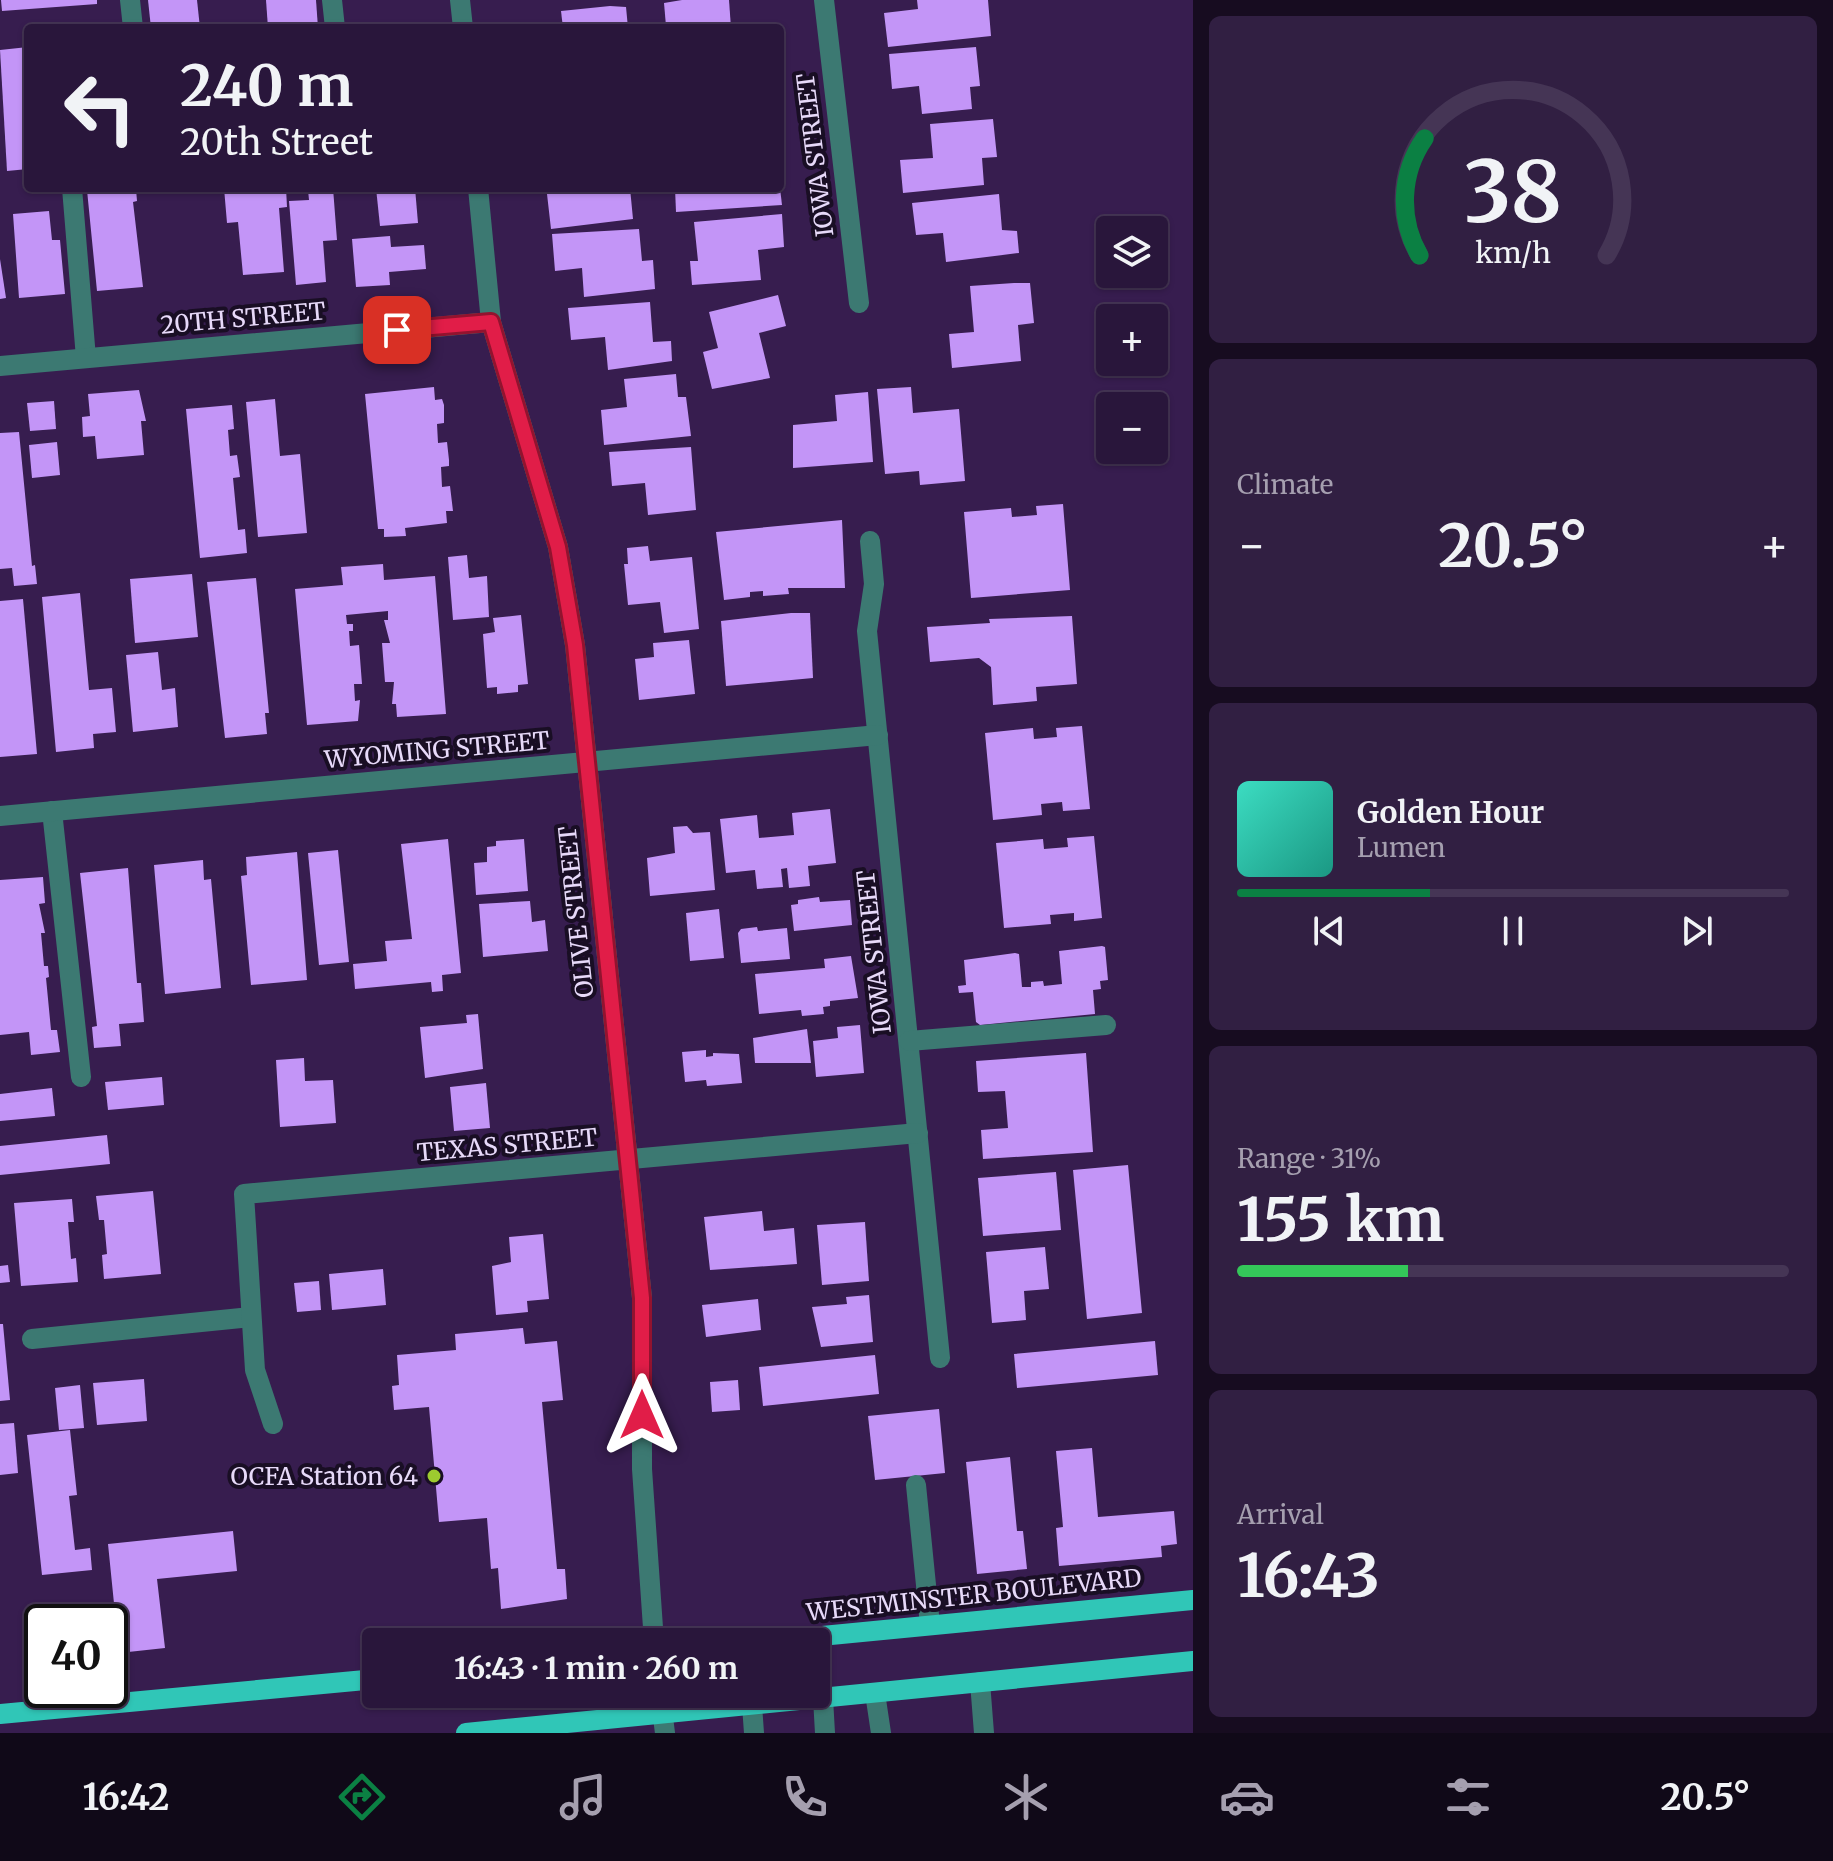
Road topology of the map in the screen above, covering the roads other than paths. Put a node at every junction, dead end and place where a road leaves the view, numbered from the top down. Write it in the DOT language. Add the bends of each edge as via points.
graph roads {
  1 [pos="130,0"];
  2 [pos="332,0"];
  3 [pos="460,0"];
  4 [pos="824,0"];
  5 [pos="133,24"];
  6 [pos="335,24"];
  7 [pos="463,24"];
  8 [pos="72,192"];
  9 [pos="478,192"];
  10 [pos="859,303"];
  11 [pos="491,322"];
  12 [pos="86,358"];
  13 [pos="0,366"];
  14 [pos="870,541"];
  15 [pos="878,735"];
  16 [pos="587,762"];
  17 [pos="52,811"];
  18 [pos="0,816"];
  19 [pos="1106,1025"];
  20 [pos="909,1041"];
  21 [pos="81,1077"];
  22 [pos="918,1133"];
  23 [pos="628,1161"];
  24 [pos="251,1317"];
  25 [pos="32,1339"];
  26 [pos="940,1358"];
  27 [pos="273,1424"];
  28 [pos="916,1485"];
  29 [pos="1193,1600"];
  30 [pos="930,1625"];
  31 [pos="653,1628"];
  32 [pos="830,1635"];
  33 [pos="1193,1661"];
  34 [pos="362,1680"];
  35 [pos="980,1682"];
  36 [pos="875,1693"];
  37 [pos="830,1697"];
  38 [pos="722,1708"];
  39 [pos="752,1708"];
  40 [pos="824,1708"];
  41 [pos="0,1714"];
  42 [pos="663,1714"];
  43 [pos="466,1733"];
  44 [pos="754,1733"];
  45 [pos="825,1733"];
  46 [pos="881,1733"];
  47 [pos="984,1733"];
  1 -- 5 [label="street"];
  2 -- 6 [label="street"];
  3 -- 7 [label="street"];
  4 -- 10 [label="street, IOWA STREET"];
  8 -- 12 [label="street"];
  9 -- 11 [label="street, OLIVE STREET"];
  11 -- 12 [label="street, 20TH STREET"];
  11 -- 16 [label="street, OLIVE STREET" via="558,547"];
  12 -- 13 [label="street, 20TH STREET"];
  14 -- 15 [label="street, IOWA STREET" via="874,584 867,631"];
  15 -- 16 [label="street, WYOMING STREET"];
  15 -- 20 [label="street, IOWA STREET"];
  16 -- 17 [label="street, WYOMING STREET"];
  16 -- 23 [label="street, OLIVE STREET"];
  17 -- 18 [label="street, WYOMING STREET"];
  17 -- 21 [label="street"];
  19 -- 20 [label="street"];
  20 -- 22 [label="street, IOWA STREET"];
  22 -- 23 [label="street, TEXAS STREET"];
  22 -- 26 [label="street, IOWA STREET"];
  23 -- 24 [label="street, TEXAS STREET" via="244,1194"];
  23 -- 31 [label="street, OLIVE STREET" via="642,1298 642,1469"];
  24 -- 25 [label="street"];
  24 -- 27 [label="street" via="255,1370"];
  28 -- 30 [label="street"];
  29 -- 30 [label="main road, WESTMINSTER BOULEVARD"];
  30 -- 32 [label="main road, WESTMINSTER BOULEVARD"];
  33 -- 35 [label="main road"];
  34 -- 41 [label="main road"];
  35 -- 36 [label="main road"];
  35 -- 47 [label="street"];
  36 -- 37 [label="main road"];
  36 -- 46 [label="street"];
  38 -- 42 [label="main road"];
  39 -- 44 [label="street"];
  40 -- 45 [label="street"];
  42 -- 43 [label="main road"];
}
